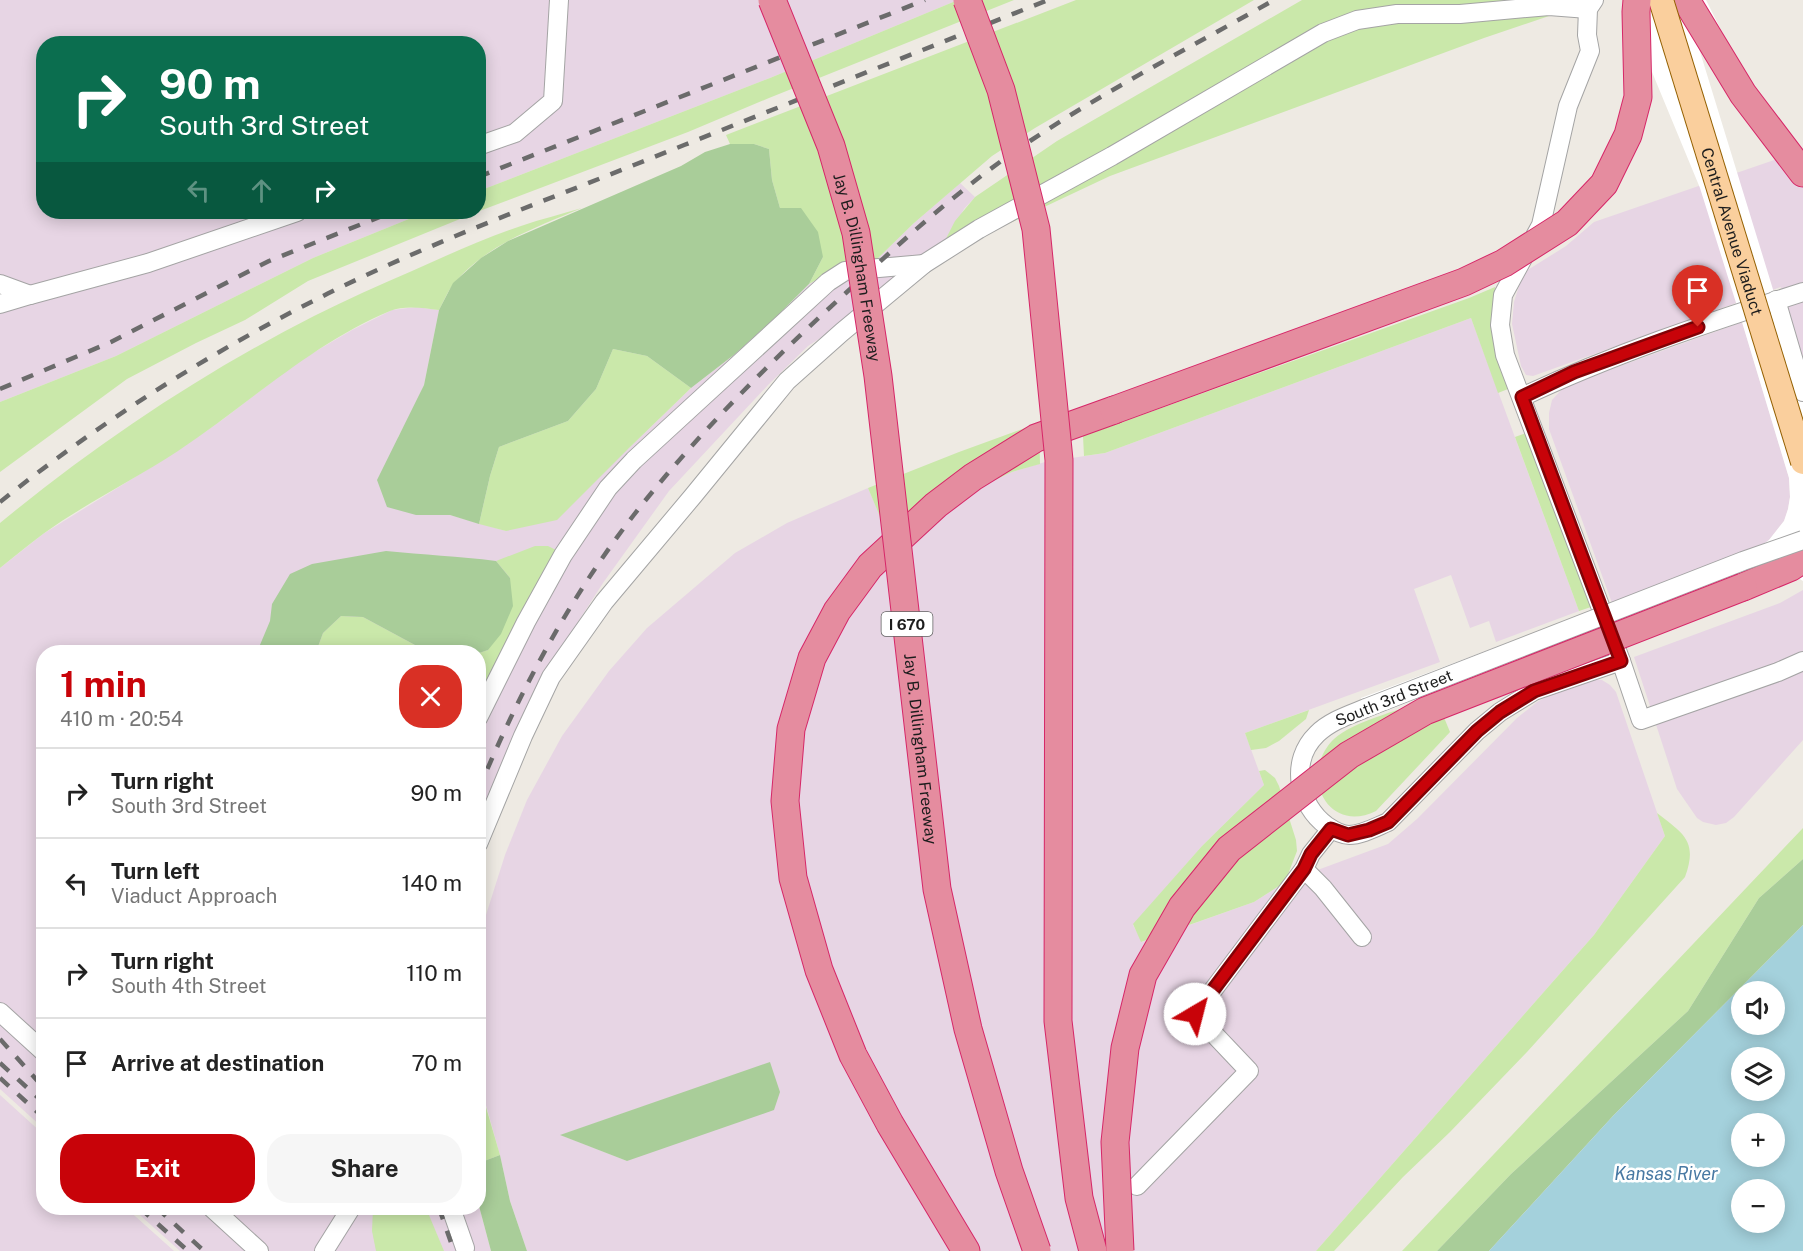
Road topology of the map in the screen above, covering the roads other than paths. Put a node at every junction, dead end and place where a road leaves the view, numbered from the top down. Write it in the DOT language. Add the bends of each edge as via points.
graph roads {
  1 [pos="559,0"];
  2 [pos="772,0"];
  3 [pos="968,0"];
  4 [pos="1637,0"];
  5 [pos="1661,0"];
  6 [pos="1686,0"];
  7 [pos="1591,4"];
  8 [pos="486,143"];
  9 [pos="1803,173"];
  10 [pos="277,219"];
  11 [pos="924,264"];
  12 [pos="0,284"];
  13 [pos="1803,292"];
  14 [pos="30,295"];
  15 [pos="1776,300"];
  16 [pos="0,304"];
  17 [pos="1803,392"];
  18 [pos="1522,397"];
  19 [pos="1803,462"];
  20 [pos="1803,540"];
  21 [pos="1803,559"];
  22 [pos="1621,661"];
  23 [pos="1803,661"];
  24 [pos="486,702"];
  25 [pos="486,825"];
  26 [pos="1331,829"];
  27 [pos="1304,869"];
  28 [pos="1362,937"];
  29 [pos="0,1012"];
  30 [pos="36,1045"];
  31 [pos="1137,1186"];
  32 [pos="220,1215"];
  33 [pos="347,1215"];
  34 [pos="453,1215"];
  35 [pos="465,1248"];
  36 [pos="259,1251"];
  37 [pos="324,1251"];
  38 [pos="966,1251"];
  39 [pos="1037,1251"];
  40 [pos="1093,1251"];
  41 [pos="1120,1251"];
  1 -- 8 [label="street" via="553,101 515,133"];
  2 -- 39 [label="highway, Jay B. Dillingham Freeway / I 670, bridge" via="831,146 856,233 878,376 937,889 968,1029"];
  3 -- 40 [label="highway, bridge" via="1001,90 1036,229 1059,460 1058,1021 1079,1198"];
  4 -- 38 [label="highway, bridge" via="1638,97 1628,135 1604,184 1567,223 1504,264 1464,282 1036,438 936,505 870,566 837,611 812,658 791,729 785,801 793,878 819,970 853,1055"];
  5 -- 19 [label="main road, Central Avenue Viaduct, bridge"];
  6 -- 9 [label="highway" via="1743,94"];
  7 -- 11 [label="street" via="1460,14 1397,14 1357,20 1323,33"];
  7 -- 18 [label="street" via="1587,35 1590,51 1568,106 1541,225 1503,295 1500,325 1505,355"];
  10 -- 14 [label="street" via="148,263"];
  11 -- 24 [label="street" via="846,271 828,282 634,460 608,488 563,555"];
  11 -- 25 [label="street" via="787,381 604,602 551,677"];
  12 -- 14 [label="street"];
  13 -- 15 [label="street"];
  14 -- 16 [label="street"];
  15 -- 17 [label="street"];
  15 -- 18 [label="street" via="1584,368"];
  18 -- 22 [label="street"];
  20 -- 26 [label="street, South 3rd Street, bridge" via="1330,723 1304,750 1299,769 1300,785 1309,807"];
  21 -- 41 [label="highway, bridge" via="1743,587 1425,711 1349,755 1229,849 1182,907 1143,975 1125,1048 1115,1142"];
  22 -- 23 [label="street" via="1641,720"];
  22 -- 26 [label="street" via="1534,691 1500,712 1388,822 1348,835"];
  26 -- 27 [label="street"];
  27 -- 28 [label="street"];
  27 -- 31 [label="street" via="1195,1014 1249,1071"];
  29 -- 30 [label="street"];
  32 -- 36 [label="street"];
  33 -- 37 [label="street"];
  34 -- 35 [label="street"];
}
